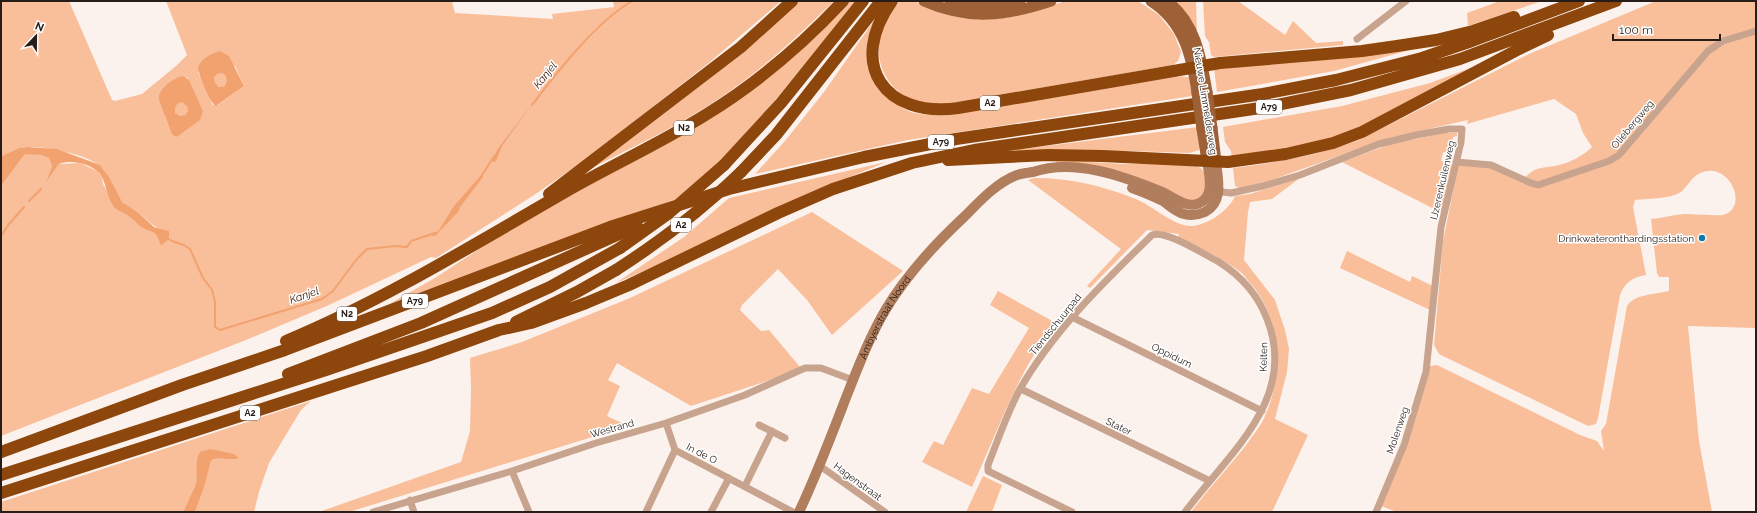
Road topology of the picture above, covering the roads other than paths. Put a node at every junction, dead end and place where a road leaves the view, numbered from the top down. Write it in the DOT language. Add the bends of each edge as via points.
graph roads {
  1 [pos="792,1"];
  2 [pos="843,1"];
  3 [pos="863,1"];
  4 [pos="881,1"];
  5 [pos="892,1"];
  6 [pos="924,1"];
  7 [pos="950,1"];
  8 [pos="1020,1"];
  9 [pos="1051,1"];
  10 [pos="1151,1"];
  11 [pos="1167,1"];
  12 [pos="1406,1"];
  13 [pos="1567,1"];
  14 [pos="1579,1"];
  15 [pos="1616,1"];
  16 [pos="1600,7"];
  17 [pos="1756,31"];
  18 [pos="1357,39"];
  19 [pos="1198,67"];
  20 [pos="926,160"];
  21 [pos="1212,162"];
  22 [pos="1456,162"];
  23 [pos="747,185"];
  24 [pos="1214,192"];
  25 [pos="505,227"];
  26 [pos="1158,234"];
  27 [pos="1072,317"];
  28 [pos="499,330"];
  29 [pos="1429,352"];
  30 [pos="853,380"];
  31 [pos="182,385"];
  32 [pos="1020,389"];
  33 [pos="227,402"];
  34 [pos="1262,411"];
  35 [pos="666,423"];
  36 [pos="759,425"];
  37 [pos="772,431"];
  38 [pos="785,438"];
  39 [pos="675,450"];
  40 [pos="1,452"];
  41 [pos="820,466"];
  42 [pos="512,471"];
  43 [pos="1,475"];
  44 [pos="729,478"];
  45 [pos="1210,481"];
  46 [pos="745,486"];
  47 [pos="1,493"];
  48 [pos="410,500"];
  49 [pos="647,511"];
  50 [pos="373,512"];
  51 [pos="414,512"];
  52 [pos="529,512"];
  53 [pos="711,512"];
  54 [pos="793,512"];
  55 [pos="799,512"];
  56 [pos="885,512"];
  57 [pos="1072,512"];
  58 [pos="1184,512"];
  59 [pos="1376,512"];
  1 -- 25 [label="highway, N2" via="741,47"];
  2 -- 25 [label="highway, N2" via="771,69 708,114 603,170"];
  3 -- 33 [label="highway, A2, bridge" via="781,104 724,165 674,209 620,248 556,284 492,313"];
  4 -- 28 [label="highway, A2, bridge" via="776,135 742,172 709,202 616,270"];
  5 -- 19 [label="highway, A2" via="882,16 874,36 874,68 889,93 905,103 923,109 958,108"];
  6 -- 9 [label="main road" via="958,12 983,15 1018,11"];
  7 -- 8 [label="main road" via="986,6"];
  10 -- 19 [label="main road, Nieuwe Limmelderweg" via="1169,16 1178,28"];
  11 -- 19 [label="main road, Nieuwe Limmelderweg" via="1190,28 1200,53"];
  12 -- 18 [label="street"];
  13 -- 19 [label="highway" via="1436,40 1362,51"];
  14 -- 23 [label="highway, A79" via="1422,58 1343,78 1263,94 956,139 864,157"];
  15 -- 16 [label="highway, A79"];
  16 -- 20 [label="highway, A79" via="1460,59 1351,90 1267,107 1016,143"];
  16 -- 21 [label="highway, A79" via="1362,132 1333,143 1286,154"];
  17 -- 22 [label="street, Oliebergweg" via="1723,41 1708,51 1619,155 1610,161 1538,185 1492,166"];
  19 -- 21 [label="main road, Nieuwe Limmelderweg, bridge"];
  20 -- 21 [label="highway, A79" via="1004,156 1102,156"];
  20 -- 28 [label="highway, A79" via="833,189 629,285 532,323"];
  21 -- 24 [label="street"];
  22 -- 24 [label="street, IJzerenkuilenweg" via="1462,132 1460,128 1379,144 1300,175 1263,186 1231,193"];
  22 -- 29 [label="street, IJzerenkuilenweg" via="1441,227"];
  23 -- 31 [label="highway, A79" via="610,227 285,350"];
  23 -- 33 [label="highway, A79" via="614,235 421,323 294,372"];
  24 -- 30 [label="street, Ambyerstraat Noord" via="1202,202 1189,205 1163,192 1106,173 1082,168 1049,167 1015,175 1000,184 927,253 886,308"];
  25 -- 31 [label="highway, N2" via="385,296 297,337"];
  26 -- 27 [label="street, Tiendschuurpad" via="1152,235 1126,260"];
  26 -- 34 [label="street, Kelten" via="1184,244 1227,268 1248,286 1262,306 1272,333 1275,358 1273,375"];
  27 -- 32 [label="street, Tiendschuurpad"];
  27 -- 34 [label="street, Oppidum"];
  28 -- 47 [label="highway, A2" via="427,356"];
  29 -- 59 [label="street, Molenweg" via="1404,445"];
  30 -- 35 [label="street, Westrand" via="821,368 808,368 745,395"];
  30 -- 41 [label="street, Ambyerstraat Noord"];
  31 -- 40 [label="highway, N2"];
  32 -- 45 [label="street, Stater"];
  32 -- 57 [label="street, Tiendschuurpad" via="988,465 988,471"];
  33 -- 43 [label="highway, A2"];
  34 -- 45 [label="street, Kelten" via="1248,435"];
  35 -- 39 [label="street, In de O"];
  35 -- 42 [label="street, Westrand"];
  36 -- 37 [label="street"];
  37 -- 38 [label="street"];
  37 -- 46 [label="street"];
  39 -- 44 [label="street, In de O"];
  39 -- 49 [label="street"];
  41 -- 55 [label="street, Ambyerstraat Noord"];
  41 -- 56 [label="street, Hagenstraat"];
  42 -- 48 [label="street, Westrand"];
  42 -- 52 [label="street"];
  44 -- 46 [label="street, In de O"];
  44 -- 53 [label="street"];
  45 -- 58 [label="street, Kelten"];
  46 -- 54 [label="street, In de O"];
  48 -- 50 [label="street, Westrand"];
  48 -- 51 [label="street"];
}
